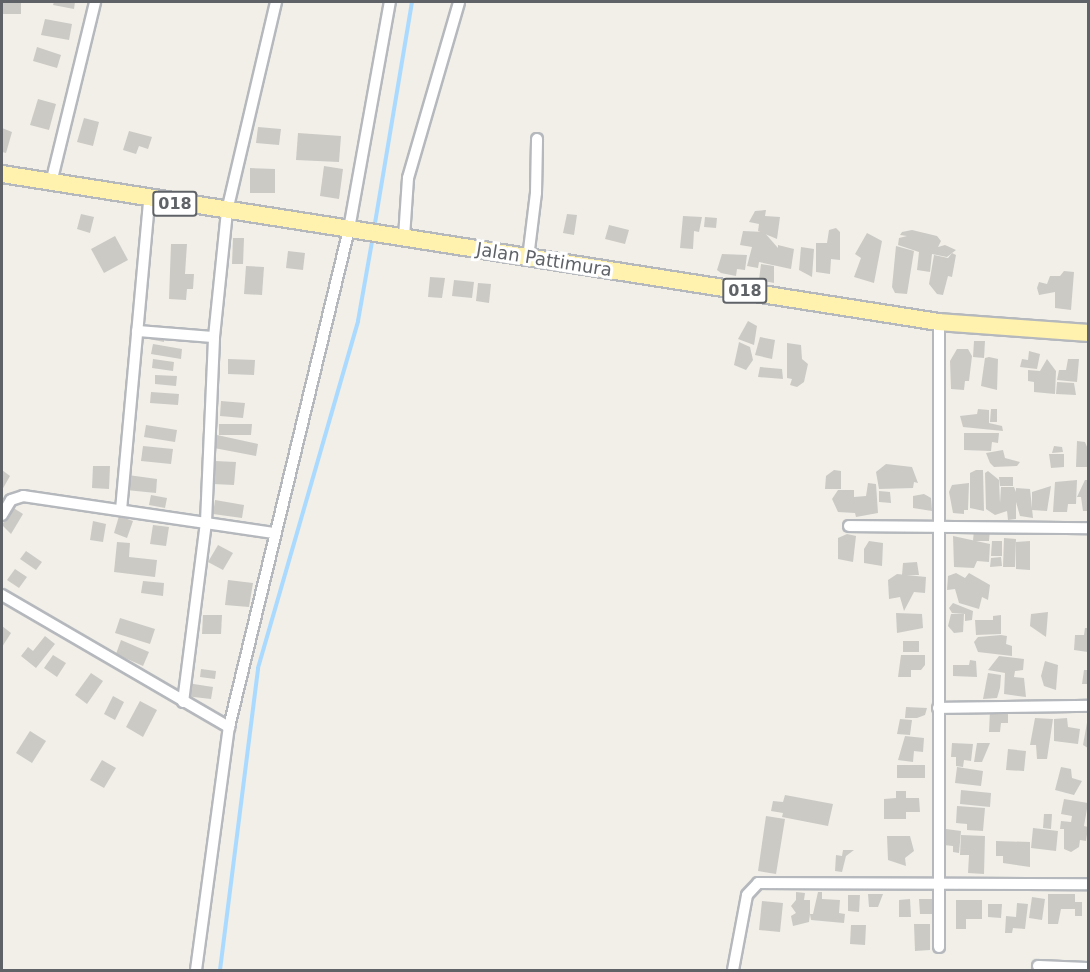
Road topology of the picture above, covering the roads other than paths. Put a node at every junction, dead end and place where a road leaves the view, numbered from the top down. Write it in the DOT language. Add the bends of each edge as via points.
graph roads {
  1 [pos="95,2"];
  2 [pos="276,2"];
  3 [pos="390,2"];
  4 [pos="459,2"];
  5 [pos="537,139"];
  6 [pos="2,174"];
  7 [pos="51,183"];
  8 [pos="149,200"];
  9 [pos="227,211"];
  10 [pos="349,229"];
  11 [pos="404,237"];
  12 [pos="528,258"];
  13 [pos="939,322"];
  14 [pos="137,331"];
  15 [pos="1089,333"];
  16 [pos="214,337"];
  17 [pos="122,510"];
  18 [pos="2,515"];
  19 [pos="206,522"];
  20 [pos="849,526"];
  21 [pos="940,528"];
  22 [pos="1089,528"];
  23 [pos="275,533"];
  24 [pos="2,595"];
  25 [pos="183,702"];
  26 [pos="1089,705"];
  27 [pos="938,708"];
  28 [pos="229,727"];
  29 [pos="1089,884"];
  30 [pos="938,885"];
  31 [pos="939,947"];
  32 [pos="1038,966"];
  33 [pos="1089,968"];
  34 [pos="196,970"];
  35 [pos="733,970"];
  1 -- 7 [label="street"];
  2 -- 9 [label="street"];
  3 -- 10 [label="street"];
  4 -- 11 [label="street" via="408,178"];
  5 -- 12 [label="street" via="536,193"];
  6 -- 7 [label="main road, Jalan Pattimura / 018"];
  7 -- 8 [label="main road, Jalan Pattimura / 018"];
  8 -- 9 [label="main road, Jalan Pattimura / 018"];
  8 -- 14 [label="street"];
  9 -- 10 [label="main road, Jalan Pattimura / 018"];
  9 -- 16 [label="street"];
  10 -- 11 [label="main road, Jalan Pattimura"];
  10 -- 23 [label="street"];
  11 -- 12 [label="main road, Jalan Pattimura / 018"];
  12 -- 13 [label="main road, Jalan Pattimura / 018"];
  13 -- 15 [label="main road, Jalan Pattimura / 018"];
  13 -- 21 [label="street"];
  14 -- 16 [label="street"];
  14 -- 17 [label="street"];
  16 -- 19 [label="street"];
  17 -- 18 [label="street" via="23,496 11,500"];
  17 -- 19 [label="street"];
  19 -- 23 [label="street"];
  19 -- 25 [label="street"];
  20 -- 21 [label="street"];
  21 -- 22 [label="street"];
  21 -- 27 [label="street"];
  23 -- 28 [label="street"];
  24 -- 25 [label="street"];
  25 -- 28 [label="street"];
  26 -- 27 [label="street"];
  27 -- 30 [label="street"];
  28 -- 34 [label="street"];
  29 -- 30 [label="street"];
  30 -- 31 [label="street"];
  30 -- 35 [label="street" via="754,884 747,895"];
  32 -- 33 [label="street"];
}
